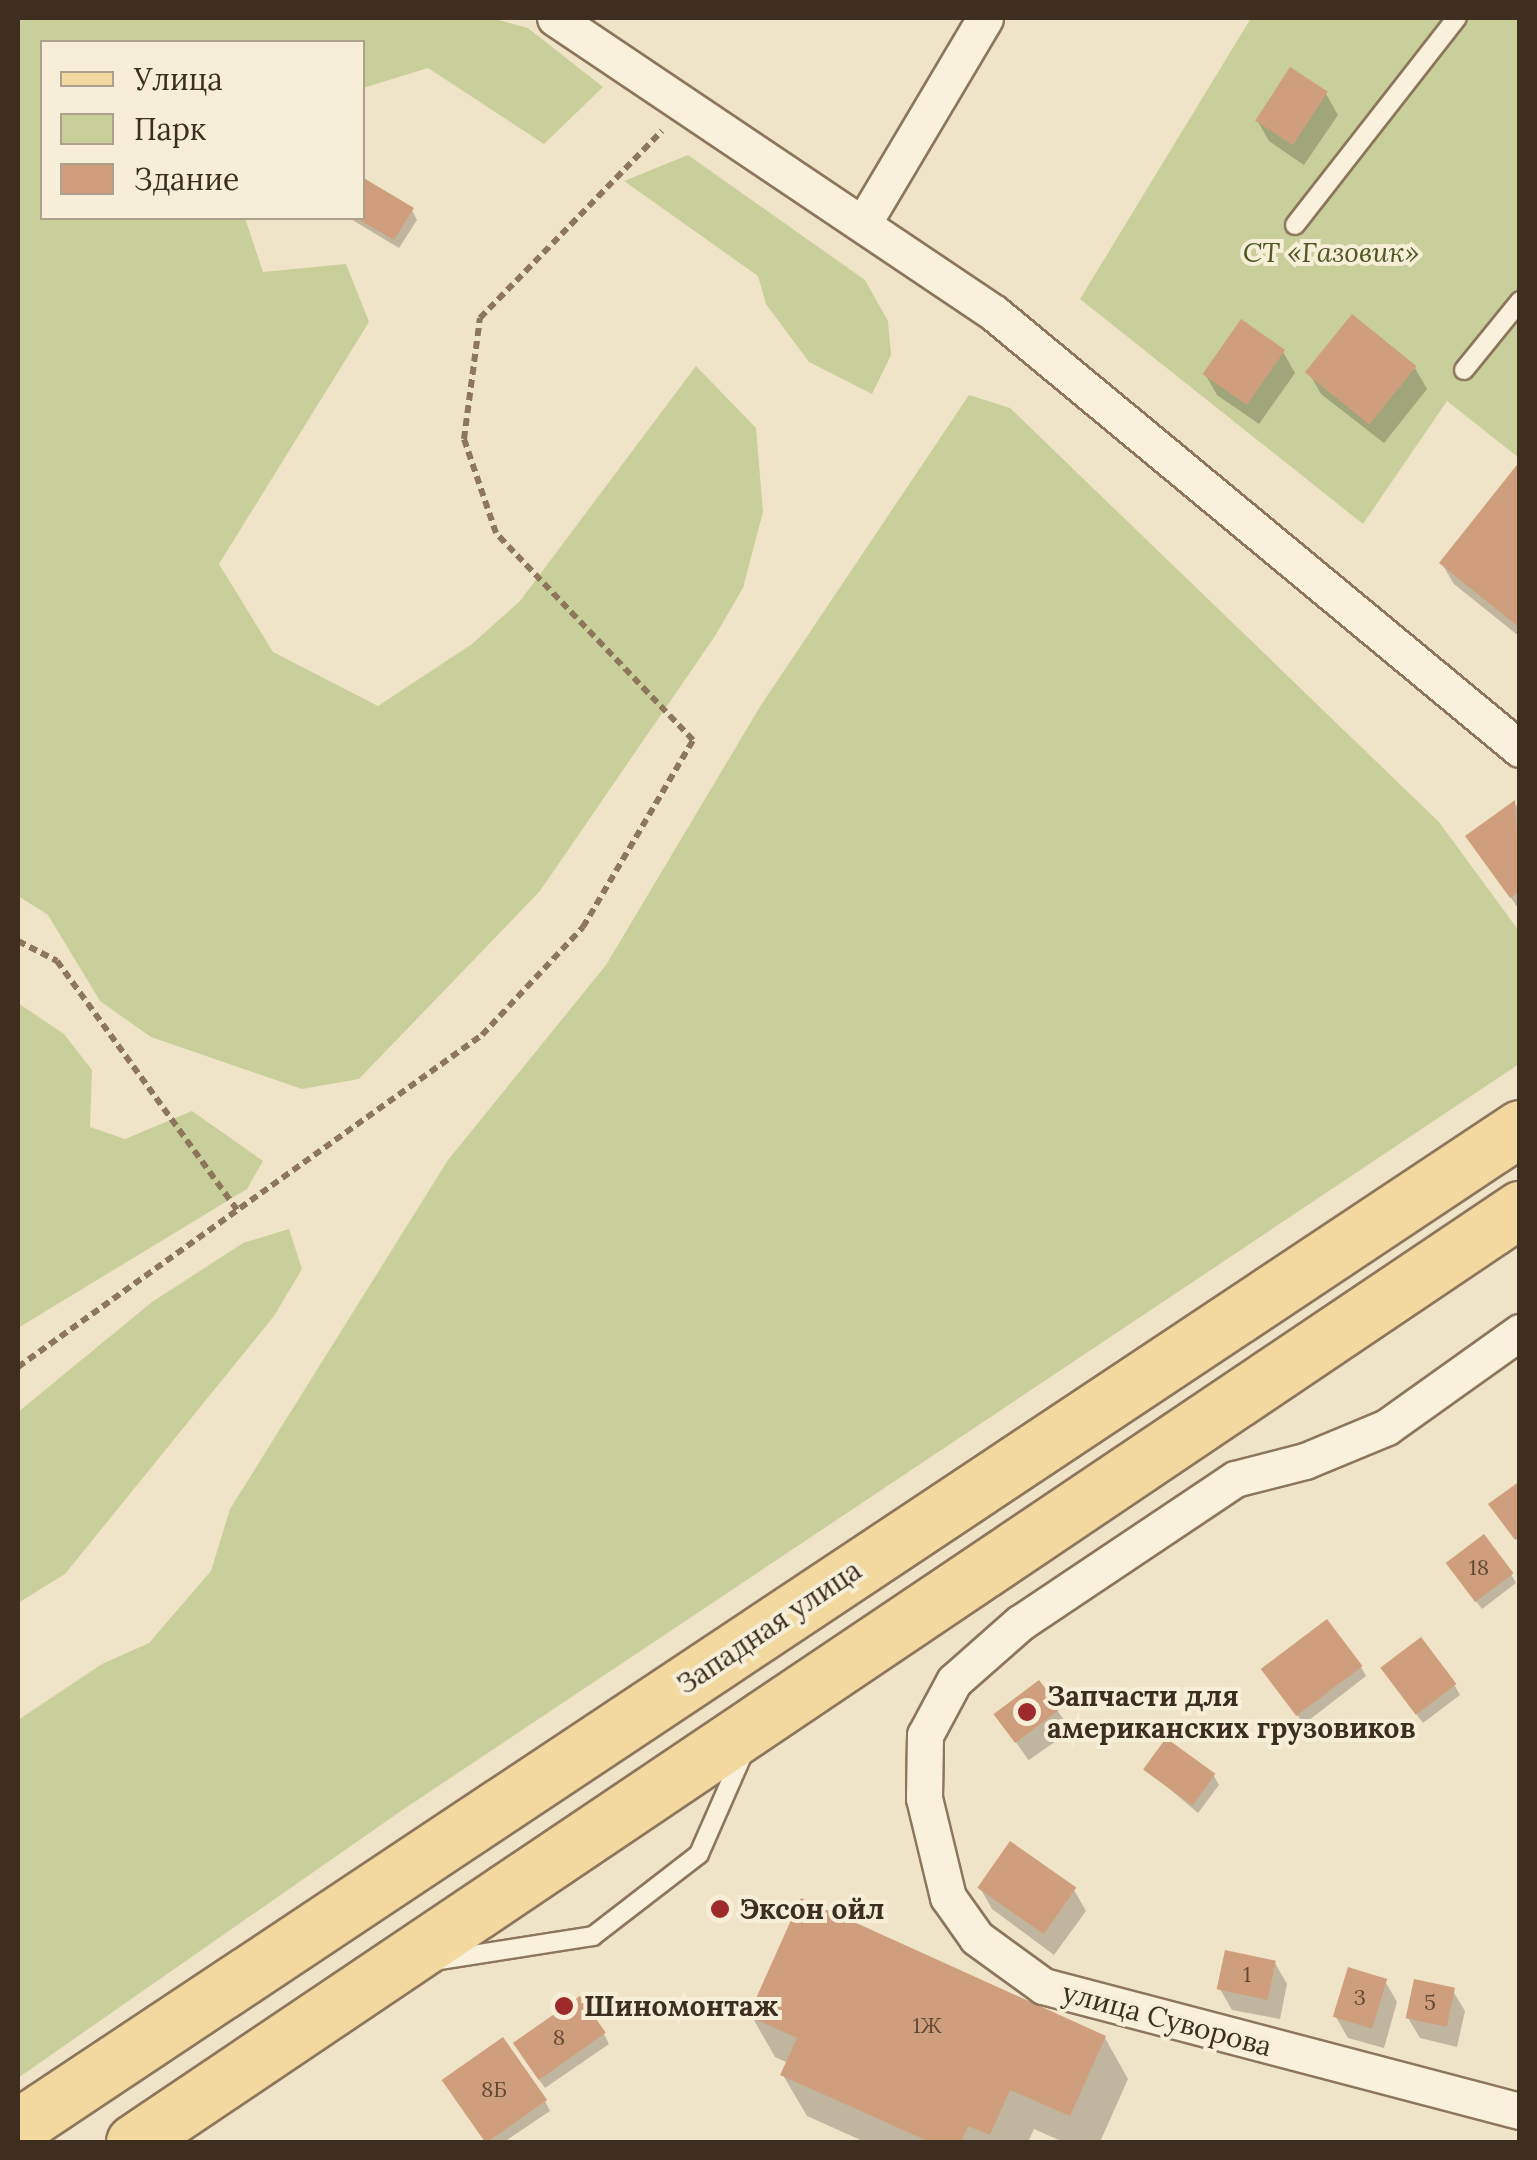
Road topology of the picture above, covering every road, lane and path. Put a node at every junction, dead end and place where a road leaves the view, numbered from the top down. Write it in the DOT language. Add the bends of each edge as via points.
graph roads {
  1 [pos="555,18"];
  2 [pos="985,18"];
  3 [pos="1457,18"];
  4 [pos="687,104"];
  5 [pos="864,222"];
  6 [pos="1295,224"];
  7 [pos="1520,301"];
  8 [pos="1464,370"];
  9 [pos="1520,750"];
  10 [pos="18,941"];
  11 [pos="1520,1128"];
  12 [pos="1520,1209"];
  13 [pos="237,1210"];
  14 [pos="1520,1332"];
  15 [pos="18,1368"];
  16 [pos="753,1731"];
  17 [pos="399,1966"];
  18 [pos="1520,2112"];
  19 [pos="18,2127"];
  20 [pos="134,2142"];
  1 -- 4 [label="street"];
  2 -- 5 [label="street"];
  3 -- 6 [label="lane"];
  4 -- 5 [label="street"];
  4 -- 13 [label="path" via="480,318 464,439 496,533 693,740 583,927 482,1035"];
  5 -- 9 [label="street" via="994,314"];
  7 -- 8 [label="lane"];
  10 -- 13 [label="path" via="57,960"];
  11 -- 19 [label="main road, Западная улица"];
  12 -- 16 [label="main road"];
  13 -- 15 [label="path"];
  14 -- 18 [label="street, улица Суворова" via="1387,1427 1305,1461 1235,1479 1021,1622 954,1680 925,1735 924,1798 948,1896 977,1938 1043,1986"];
  16 -- 17 [label="main road"];
  16 -- 17 [label="lane" via="699,1854 593,1936"];
  17 -- 20 [label="main road"];
}
